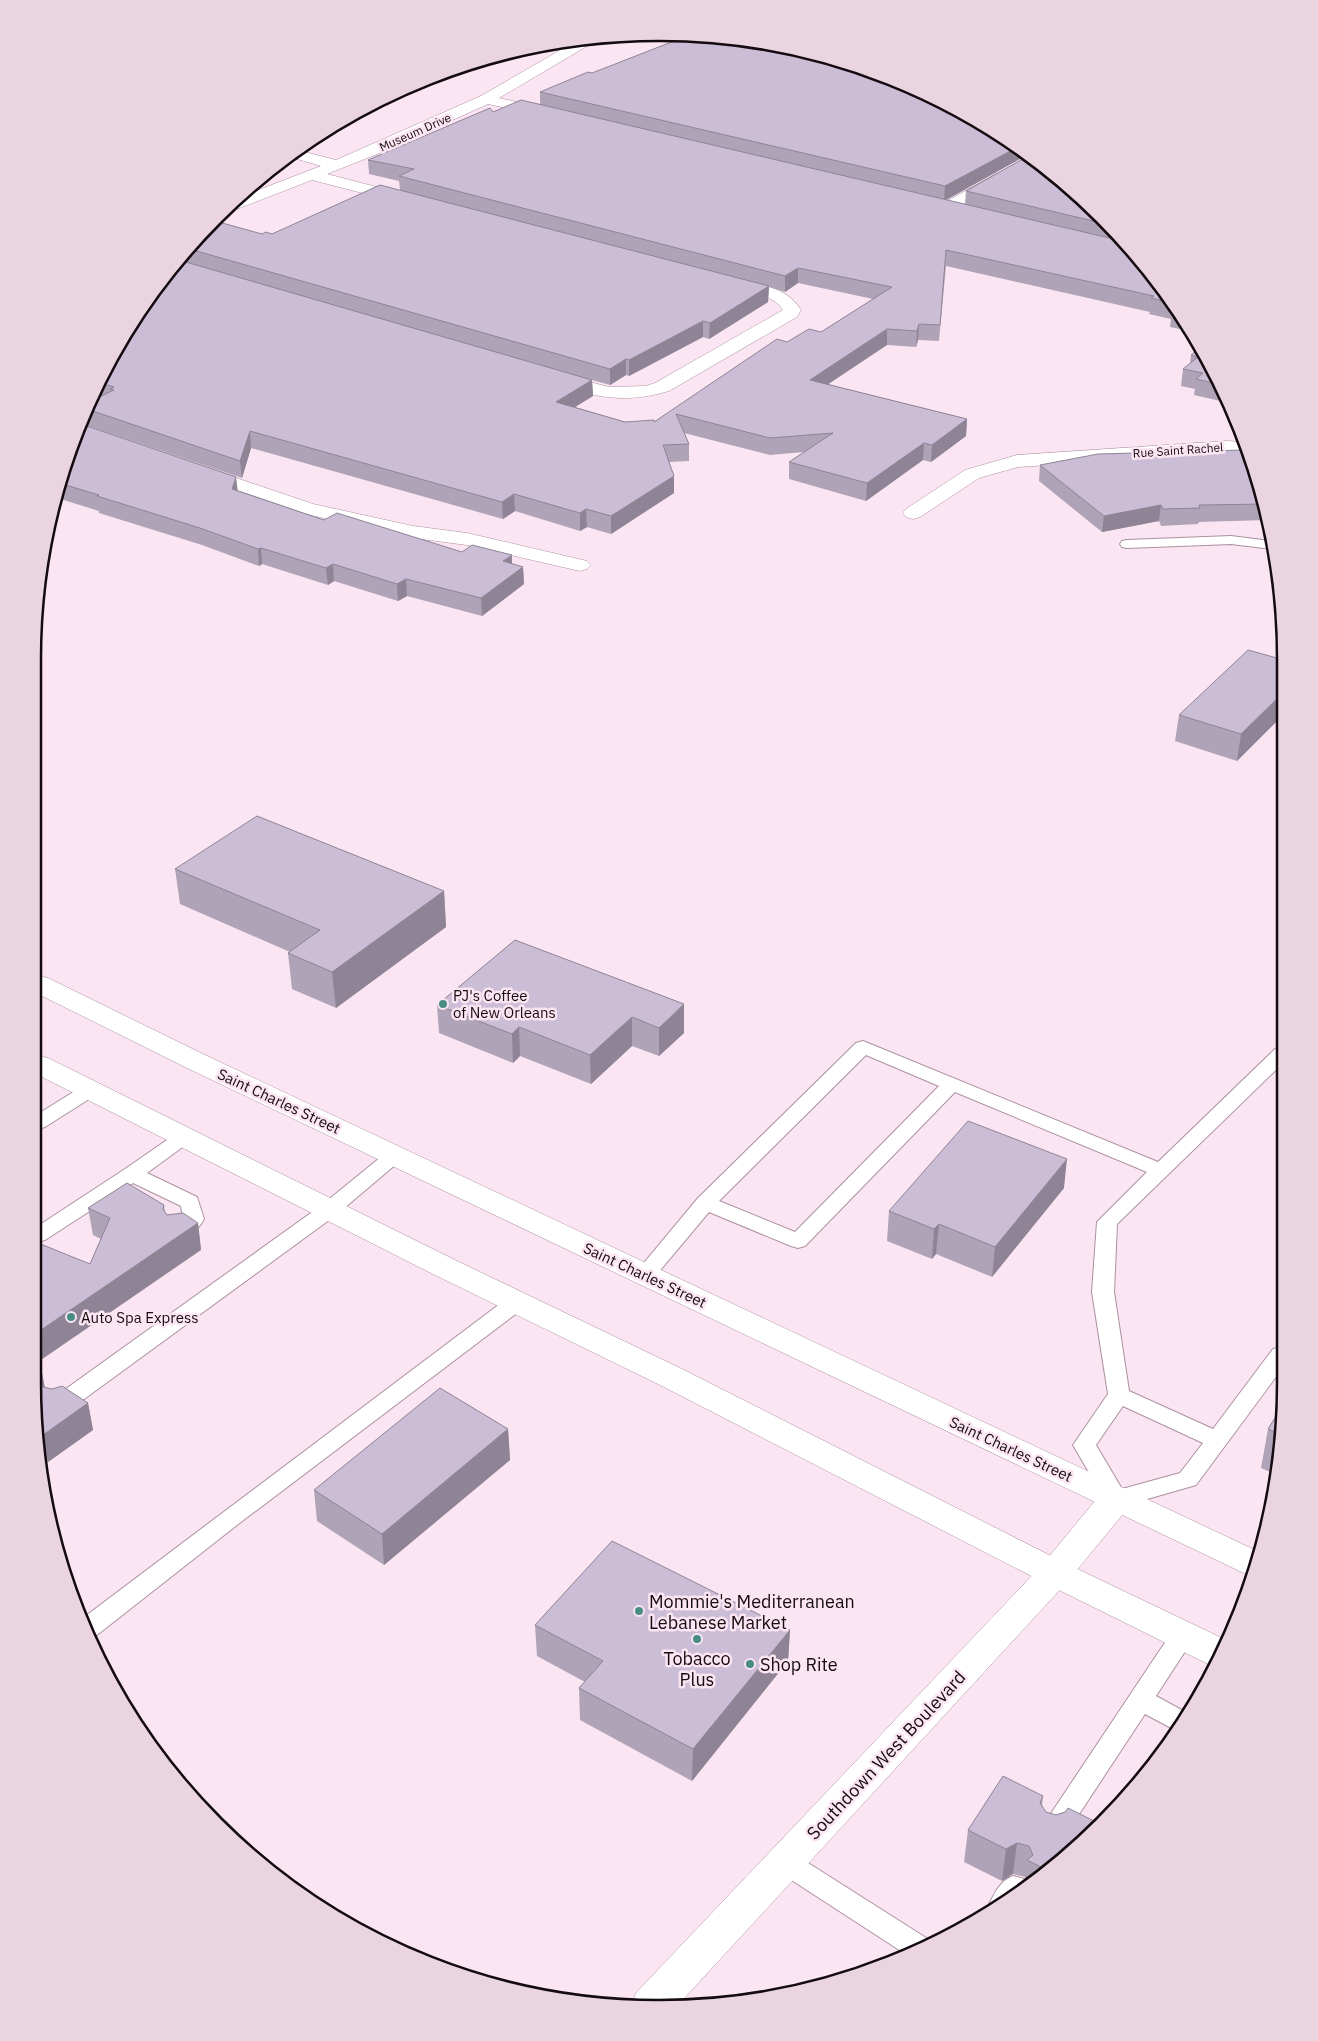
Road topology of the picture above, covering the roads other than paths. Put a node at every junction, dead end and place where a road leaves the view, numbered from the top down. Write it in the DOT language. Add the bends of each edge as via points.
graph roads {
  1 [pos="574,48"];
  2 [pos="486,99"];
  3 [pos="562,117"];
  4 [pos="302,156"];
  5 [pos="337,165"];
  6 [pos="1015,168"];
  7 [pos="312,175"];
  8 [pos="246,200"];
  9 [pos="418,202"];
  10 [pos="928,204"];
  11 [pos="946,208"];
  12 [pos="965,212"];
  13 [pos="715,280"];
  14 [pos="536,373"];
  15 [pos="1239,448"];
  16 [pos="179,464"];
  17 [pos="914,513"];
  18 [pos="1127,544"];
  19 [pos="1266,544"];
  20 [pos="580,565"];
  21 [pos="41,985"];
  22 [pos="1277,1058"];
  23 [pos="41,1066"];
  24 [pos="952,1084"];
  25 [pos="90,1090"];
  26 [pos="41,1122"];
  27 [pos="184,1137"];
  28 [pos="394,1156"];
  29 [pos="1160,1170"];
  30 [pos="132,1174"];
  31 [pos="705,1203"];
  32 [pos="329,1210"];
  33 [pos="41,1233"];
  34 [pos="178,1235"];
  35 [pos="645,1275"];
  36 [pos="517,1302"];
  37 [pos="1277,1359"];
  38 [pos="1119,1394"];
  39 [pos="57,1407"];
  40 [pos="1217,1440"];
  41 [pos="1116,1499"];
  42 [pos="1250,1562"];
  43 [pos="1055,1573"];
  44 [pos="91,1625"];
  45 [pos="1184,1636"];
  46 [pos="1215,1651"];
  47 [pos="1141,1700"];
  48 [pos="1177,1719"];
  49 [pos="1051,1834"];
  50 [pos="785,1862"];
  51 [pos="913,1945"];
  52 [pos="656,2000"];
  1 -- 2 [label="street, Museum Drive"];
  2 -- 3 [label="street"];
  2 -- 5 [label="street, Museum Drive"];
  4 -- 5 [label="street"];
  5 -- 7 [label="street, Museum Drive"];
  6 -- 11 [label="street"];
  7 -- 8 [label="street, Museum Drive"];
  7 -- 9 [label="street"];
  10 -- 11 [label="street"];
  11 -- 12 [label="street"];
  13 -- 14 [label="street" via="783,298 790,303 792,310 785,318 662,387 645,393 613,394"];
  15 -- 17 [label="street, Rue Saint Rachel" via="1017,461 972,474"];
  16 -- 20 [label="street" via="306,508"];
  18 -- 19 [label="lane" via="1231,540"];
  21 -- 28 [label="street, Saint Charles Street"];
  22 -- 29 [label="lane"];
  23 -- 25 [label="street"];
  24 -- 29 [label="lane"];
  24 -- 31 [label="lane" via="863,1047"];
  24 -- 31 [label="lane" via="798,1240"];
  25 -- 26 [label="lane"];
  25 -- 27 [label="street"];
  27 -- 30 [label="lane"];
  27 -- 32 [label="street"];
  28 -- 32 [label="lane"];
  28 -- 35 [label="street, Saint Charles Street"];
  29 -- 38 [label="lane" via="1107,1222 1103,1292"];
  30 -- 33 [label="lane"];
  30 -- 34 [label="lane" via="190,1202 194,1219"];
  31 -- 35 [label="lane"];
  32 -- 36 [label="street"];
  32 -- 39 [label="lane"];
  35 -- 41 [label="street, Saint Charles Street"];
  36 -- 43 [label="street"];
  36 -- 44 [label="lane"];
  37 -- 40 [label="lane"];
  38 -- 40 [label="lane"];
  38 -- 41 [label="lane" via="1084,1445"];
  40 -- 41 [label="lane" via="1188,1478"];
  41 -- 42 [label="street, Saint Charles Street"];
  41 -- 43 [label="street, Southdown West Boulevard"];
  43 -- 45 [label="street"];
  43 -- 50 [label="street, Southdown West Boulevard"];
  45 -- 46 [label="street"];
  45 -- 47 [label="lane"];
  47 -- 48 [label="lane"];
  47 -- 49 [label="lane"];
  50 -- 51 [label="lane"];
  50 -- 52 [label="street, Southdown West Boulevard"];
}
